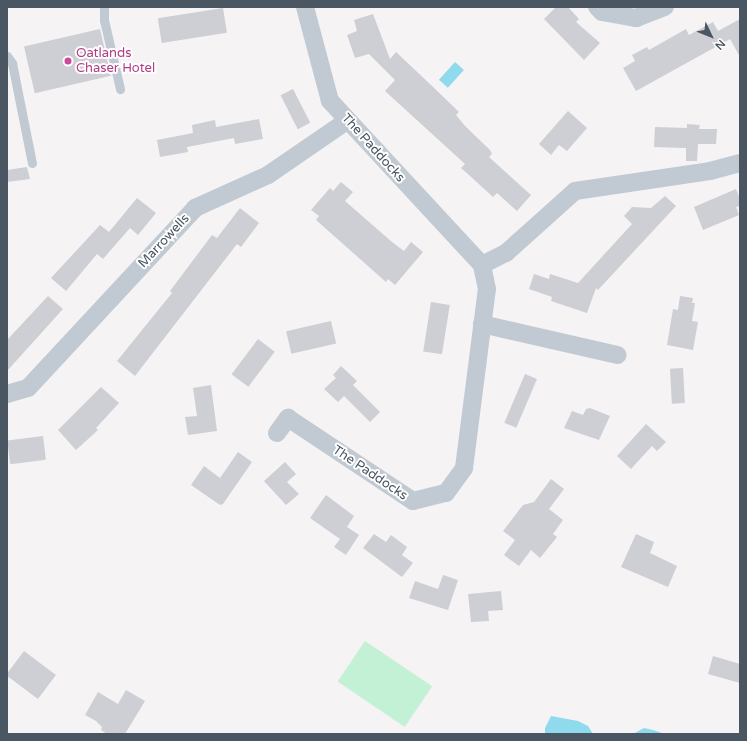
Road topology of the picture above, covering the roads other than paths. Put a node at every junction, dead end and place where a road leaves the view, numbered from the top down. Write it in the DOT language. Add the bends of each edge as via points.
graph roads {
  1 [pos="104,7"];
  2 [pos="304,7"];
  3 [pos="597,7"];
  4 [pos="666,7"];
  5 [pos="7,56"];
  6 [pos="120,89"];
  7 [pos="348,120"];
  8 [pos="32,163"];
  9 [pos="740,163"];
  10 [pos="482,265"];
  11 [pos="482,324"];
  12 [pos="617,356"];
  13 [pos="7,394"];
  14 [pos="277,433"];
  1 -- 6 [label="lane" via="104,20"];
  2 -- 7 [label="street, The Paddocks" via="330,101"];
  3 -- 4 [label="street" via="602,12 636,18"];
  5 -- 8 [label="lane" via="12,63"];
  7 -- 10 [label="street, The Paddocks"];
  7 -- 13 [label="street, Marrowells" via="268,175 195,208 28,388"];
  9 -- 10 [label="street" via="710,171 575,191 506,253"];
  10 -- 11 [label="street, The Paddocks" via="487,289"];
  11 -- 12 [label="street"];
  11 -- 14 [label="street, The Paddocks" via="464,468 446,493 413,501 288,418"];
}
